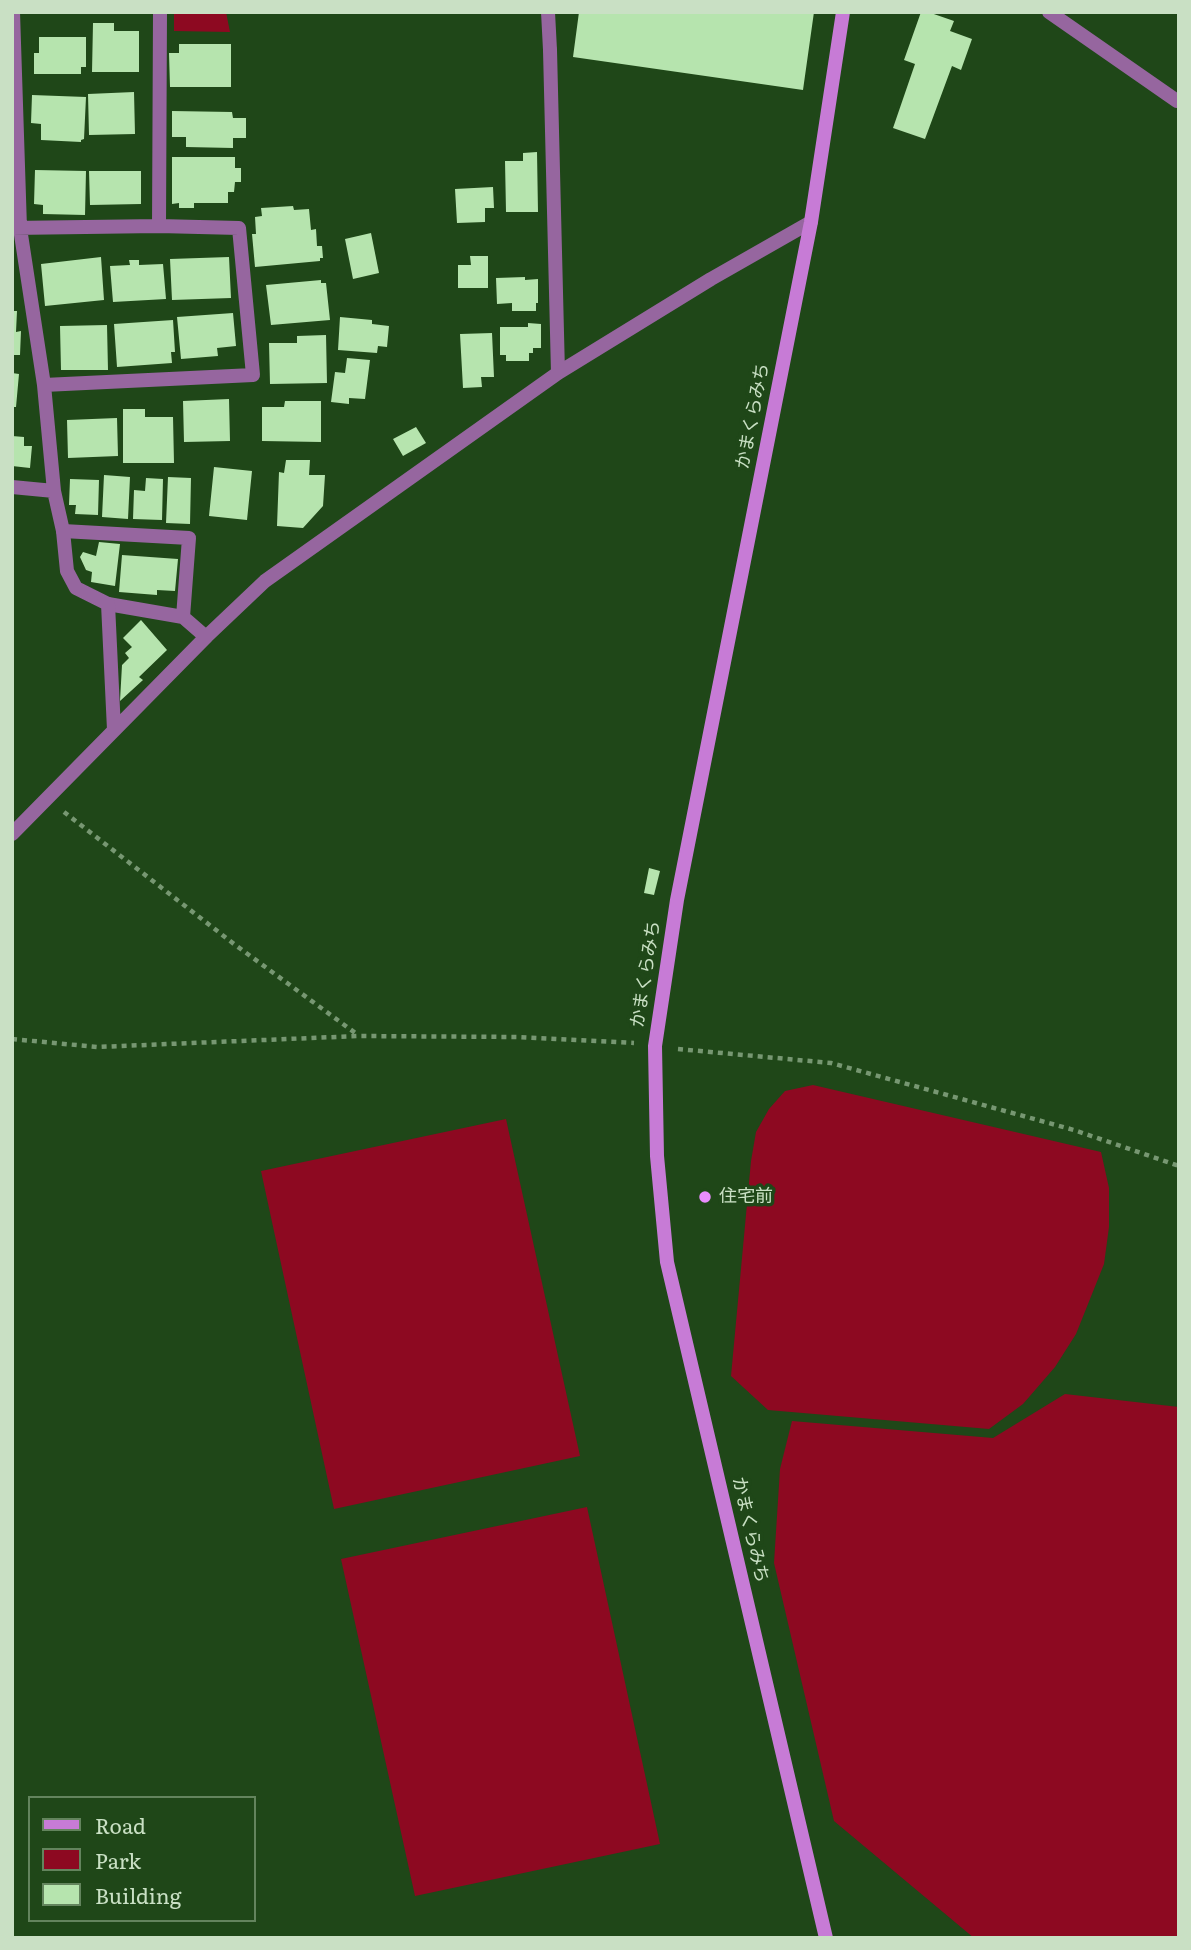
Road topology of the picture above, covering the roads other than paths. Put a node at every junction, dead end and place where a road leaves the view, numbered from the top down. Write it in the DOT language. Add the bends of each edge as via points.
graph roads {
  1 [pos="13,12"];
  2 [pos="160,12"];
  3 [pos="548,12"];
  4 [pos="843,12"];
  5 [pos="1049,12"];
  6 [pos="1177,100"];
  7 [pos="811,222"];
  8 [pos="159,226"];
  9 [pos="16,228"];
  10 [pos="558,373"];
  11 [pos="44,386"];
  12 [pos="12,487"];
  13 [pos="54,491"];
  14 [pos="63,531"];
  15 [pos="108,604"];
  16 [pos="183,617"];
  17 [pos="206,637"];
  18 [pos="114,730"];
  19 [pos="12,834"];
  20 [pos="826,1938"];
  1 -- 9 [label="street"];
  2 -- 8 [label="street"];
  3 -- 10 [label="street"];
  4 -- 7 [label="main road, かまくらみち"];
  5 -- 6 [label="street"];
  7 -- 10 [label="street"];
  7 -- 20 [label="main road, かまくらみち" via="677,900 655,1046 657,1156 667,1262"];
  8 -- 9 [label="street"];
  8 -- 11 [label="street" via="239,228 253,375"];
  9 -- 11 [label="street"];
  10 -- 17 [label="street" via="265,581"];
  11 -- 13 [label="street"];
  12 -- 13 [label="street"];
  13 -- 14 [label="street"];
  14 -- 15 [label="street" via="67,571 76,588"];
  14 -- 16 [label="street" via="189,538"];
  15 -- 16 [label="street"];
  15 -- 18 [label="street"];
  16 -- 17 [label="street"];
  17 -- 18 [label="street"];
  18 -- 19 [label="street"];
}
